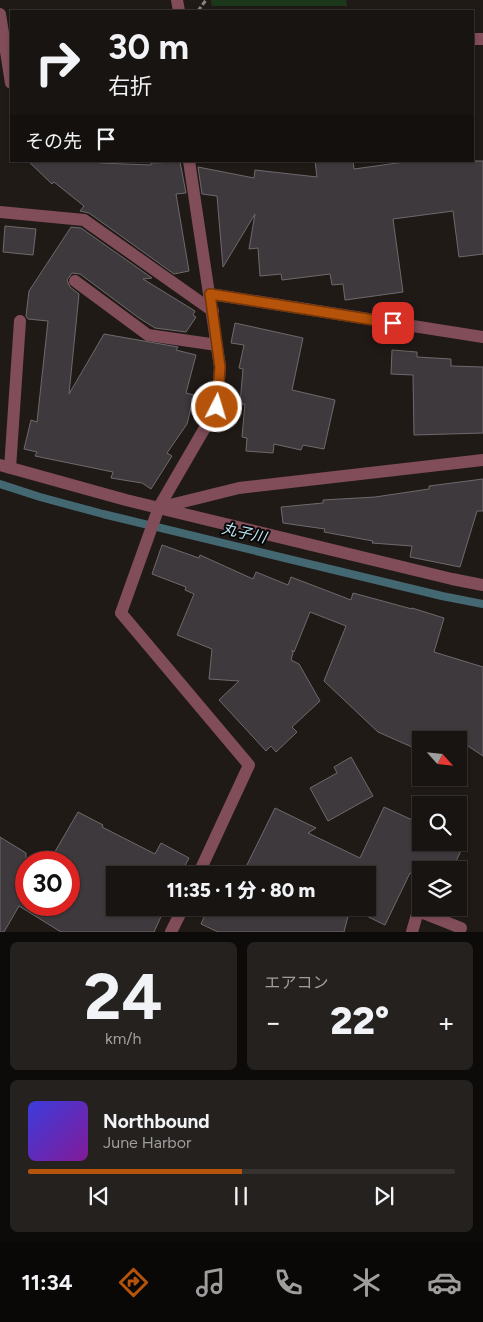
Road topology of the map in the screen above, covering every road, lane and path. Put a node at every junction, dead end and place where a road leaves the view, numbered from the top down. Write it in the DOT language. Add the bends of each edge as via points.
graph roads {
  1 [pos="0,14"];
  2 [pos="10,77"];
  3 [pos="189,162"];
  4 [pos="0,212"];
  5 [pos="75,280"];
  6 [pos="210,294"];
  7 [pos="212,311"];
  8 [pos="20,321"];
  9 [pos="483,337"];
  10 [pos="217,345"];
  11 [pos="483,460"];
  12 [pos="5,466"];
  13 [pos="159,507"];
  14 [pos="483,585"];
  15 [pos="202,866"];
  16 [pos="179,916"];
  17 [pos="461,928"];
  18 [pos="171,932"];
  19 [pos="412,932"];
  1 -- 2 [label="street"];
  3 -- 6 [label="street"];
  4 -- 7 [label="street" via="84,220"];
  5 -- 10 [label="street" via="148,335"];
  6 -- 7 [label="street"];
  6 -- 9 [label="street"];
  7 -- 10 [label="street"];
  8 -- 12 [label="street"];
  10 -- 13 [label="street" via="220,367 217,407"];
  11 -- 13 [label="street" via="239,488"];
  12 -- 13 [label="street"];
  13 -- 14 [label="street"];
  13 -- 15 [label="street" via="121,613 249,765"];
  16 -- 18 [label="street"];
  17 -- 19 [label="street" via="418,911"];
}
